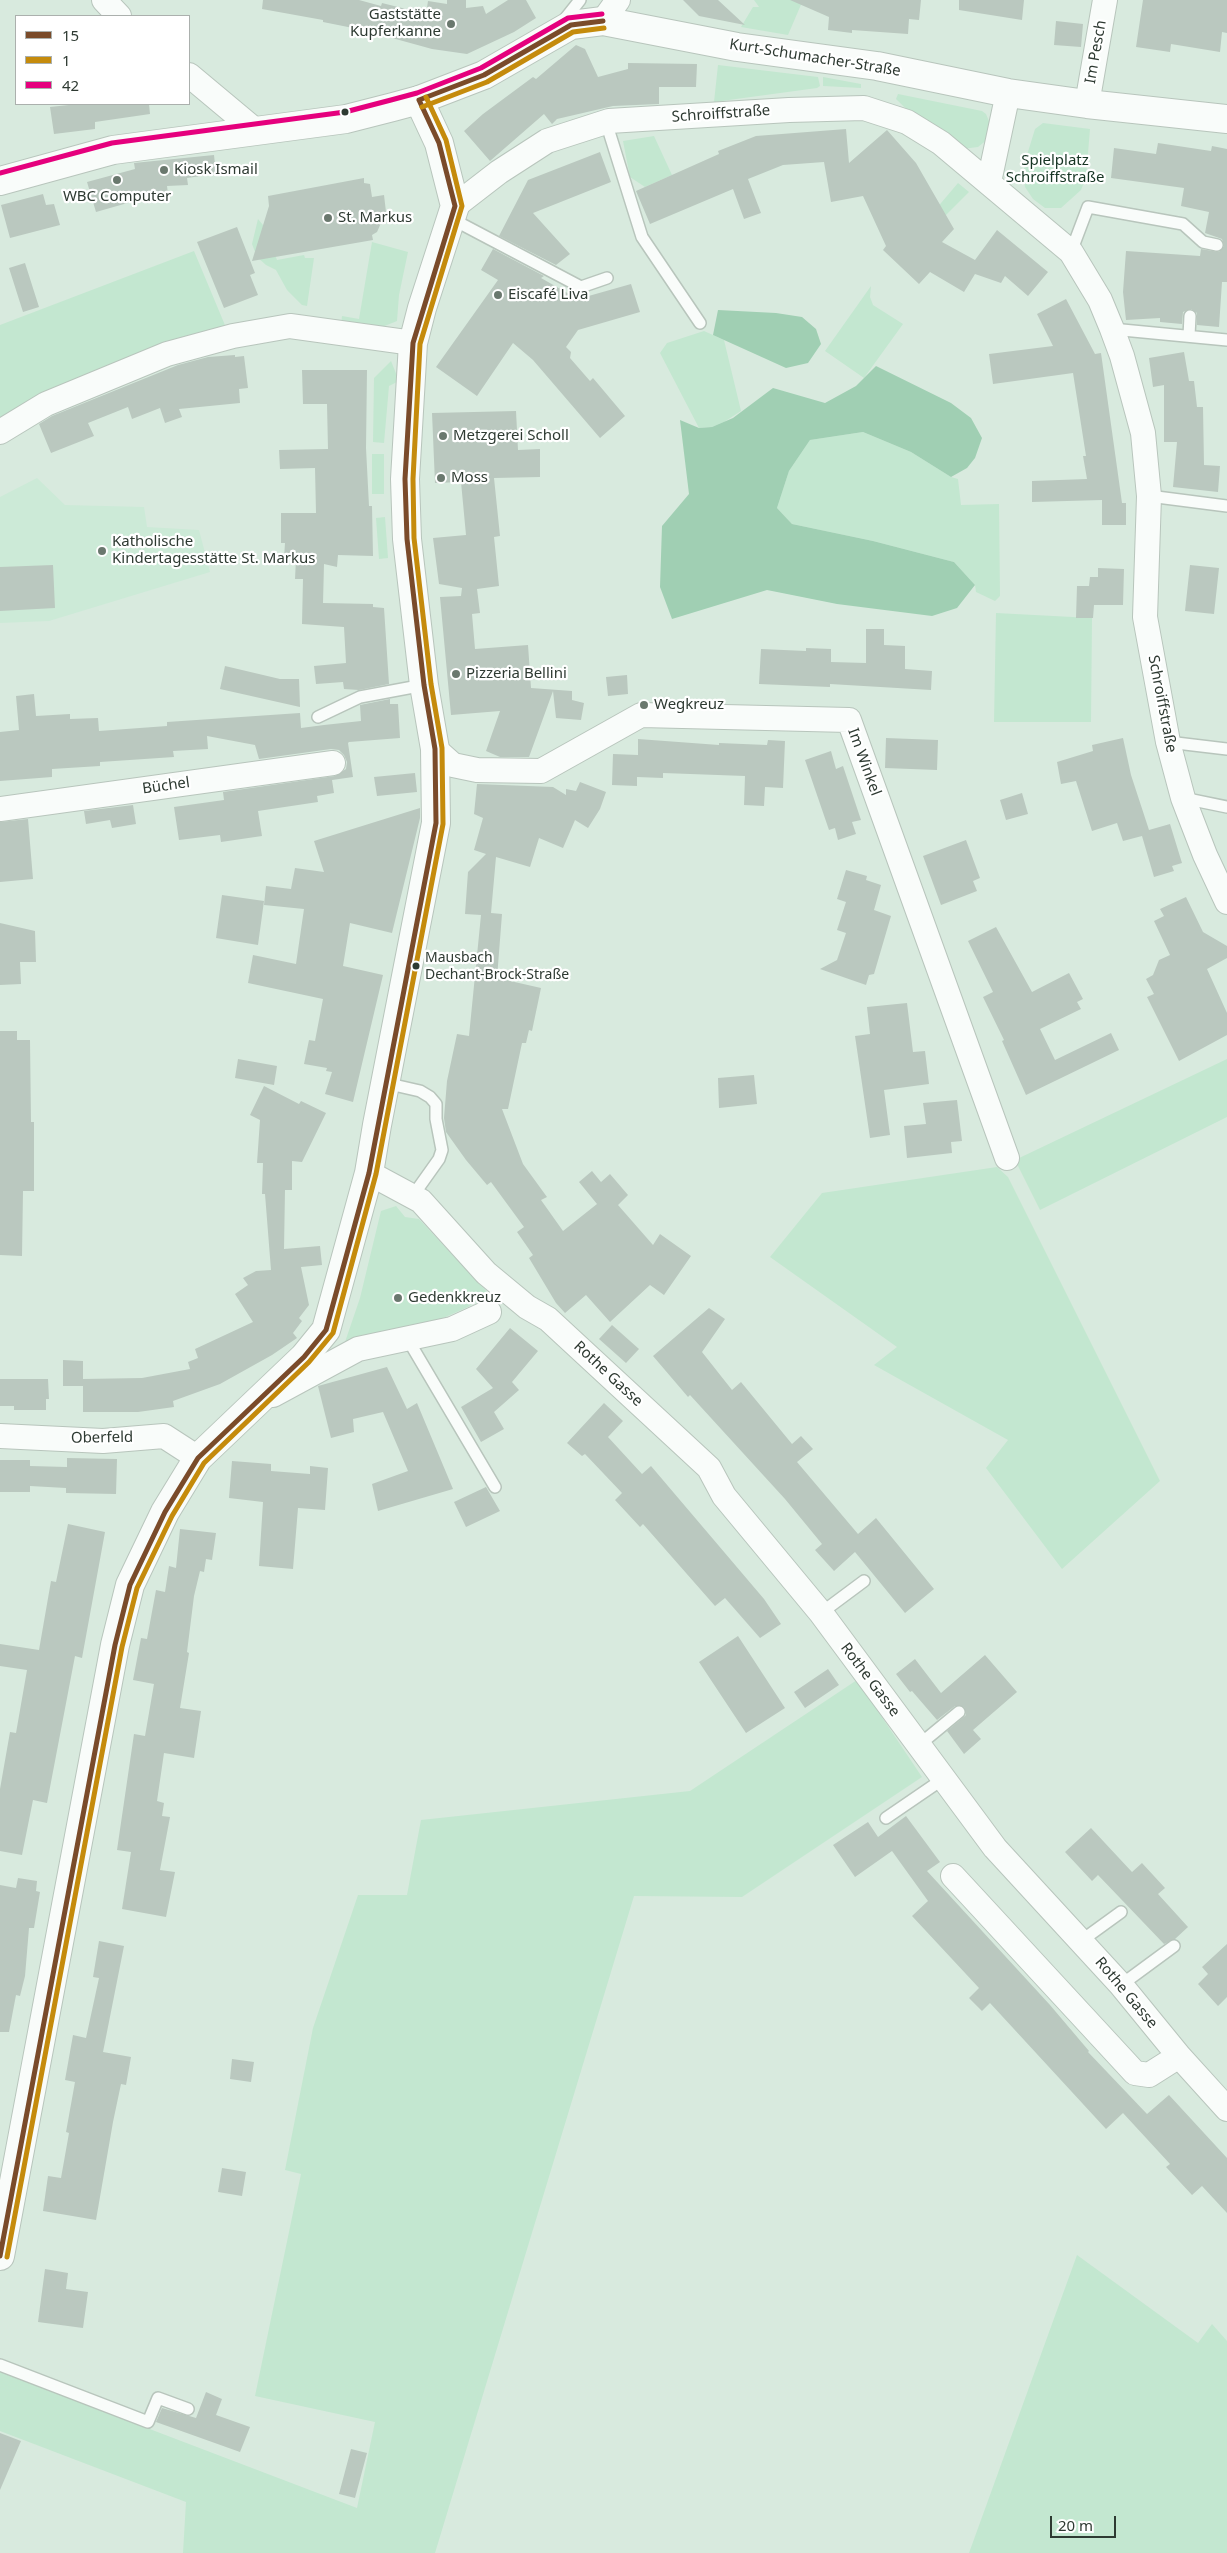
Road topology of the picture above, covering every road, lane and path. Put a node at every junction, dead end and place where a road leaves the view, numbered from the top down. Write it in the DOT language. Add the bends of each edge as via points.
graph roads {
  1 [pos="104,0"];
  2 [pos="580,0"];
  3 [pos="1106,0"];
  4 [pos="610,10"];
  5 [pos="118,15"];
  6 [pos="552,36"];
  7 [pos="190,76"];
  8 [pos="1008,93"];
  9 [pos="419,100"];
  10 [pos="1087,104"];
  11 [pos="1227,119"];
  12 [pos="606,122"];
  13 [pos="256,131"];
  14 [pos="0,181"];
  15 [pos="989,182"];
  16 [pos="453,213"];
  17 [pos="1217,246"];
  18 [pos="1071,252"];
  19 [pos="607,278"];
  20 [pos="1190,316"];
  21 [pos="700,323"];
  22 [pos="1112,329"];
  23 [pos="1189,336"];
  24 [pos="1227,340"];
  25 [pos="413,343"];
  26 [pos="0,432"];
  27 [pos="1150,496"];
  28 [pos="1227,506"];
  29 [pos="424,685"];
  30 [pos="318,717"];
  31 [pos="1168,742"];
  32 [pos="435,749"];
  33 [pos="1227,749"];
  34 [pos="333,763"];
  35 [pos="1183,798"];
  36 [pos="1227,807"];
  37 [pos="0,809"];
  38 [pos="1227,902"];
  39 [pos="385,1083"];
  40 [pos="1007,1158"];
  41 [pos="369,1174"];
  42 [pos="412,1197"];
  43 [pos="489,1312"];
  44 [pos="407,1338"];
  45 [pos="248,1409"];
  46 [pos="0,1436"];
  47 [pos="198,1458"];
  48 [pos="495,1487"];
  49 [pos="864,1581"];
  50 [pos="820,1613"];
  51 [pos="959,1712"];
  52 [pos="919,1745"];
  53 [pos="943,1779"];
  54 [pos="886,1818"];
  55 [pos="953,1876"];
  56 [pos="1121,1912"];
  57 [pos="1081,1942"];
  58 [pos="1174,1946"];
  59 [pos="1121,1985"];
  60 [pos="1179,2056"];
  61 [pos="1227,2108"];
  62 [pos="0,2256"];
  63 [pos="0,2365"];
  64 [pos="188,2410"];
  1 -- 5 [label="street"];
  2 -- 6 [label="lane"];
  3 -- 10 [label="street, Im Pesch"];
  4 -- 6 [label="street, Kurt-Schumacher-Straße"];
  4 -- 8 [label="street, Kurt-Schumacher-Straße" via="737,47 877,66"];
  6 -- 9 [label="street, Kurt-Schumacher-Straße" via="484,75"];
  7 -- 13 [label="street"];
  8 -- 10 [label="street, Kurt-Schumacher-Straße"];
  8 -- 15 [label="street"];
  9 -- 13 [label="street, Kurt-Schumacher-Straße" via="346,119"];
  9 -- 16 [label="street" via="439,143"];
  10 -- 11 [label="street, Kurt-Schumacher-Straße"];
  12 -- 15 [label="street, Schroiffstraße" via="864,108 907,122 941,143"];
  12 -- 16 [label="street, Schroiffstraße" via="547,141 499,172"];
  12 -- 21 [label="lane" via="642,237"];
  13 -- 14 [label="street, Kurt-Schumacher-Straße" via="114,150"];
  15 -- 18 [label="street, Schroiffstraße"];
  16 -- 19 [label="lane" via="581,287"];
  16 -- 25 [label="street"];
  17 -- 18 [label="lane" via="1203,242 1183,224 1088,208"];
  18 -- 22 [label="street, Schroiffstraße" via="1100,300"];
  20 -- 23 [label="lane"];
  22 -- 23 [label="lane"];
  22 -- 27 [label="street, Schroiffstraße" via="1143,433"];
  23 -- 24 [label="lane"];
  25 -- 26 [label="street" via="290,326 233,336 167,354 46,404"];
  25 -- 29 [label="street" via="405,479 407,539"];
  27 -- 28 [label="lane"];
  27 -- 31 [label="street, Schroiffstraße" via="1145,617"];
  29 -- 30 [label="lane" via="360,697"];
  29 -- 32 [label="street"];
  31 -- 33 [label="lane"];
  31 -- 35 [label="street, Schroiffstraße"];
  32 -- 39 [label="street" via="436,823"];
  32 -- 40 [label="street, Im Winkel" via="453,765 477,770 541,771 641,715 849,720"];
  34 -- 37 [label="street, Büchel"];
  35 -- 36 [label="lane"];
  35 -- 38 [label="street, Schroiffstraße"];
  39 -- 41 [label="street"];
  39 -- 42 [label="lane" via="420,1091 436,1104 442,1150"];
  41 -- 42 [label="street"];
  41 -- 45 [label="street" via="326,1330 304,1357"];
  42 -- 50 [label="street, Rothe Gasse" via="421,1201 486,1273 526,1307 548,1319 709,1468 724,1496"];
  43 -- 44 [label="street" via="452,1329"];
  44 -- 45 [label="street" via="358,1349"];
  44 -- 48 [label="lane"];
  45 -- 47 [label="street"];
  46 -- 47 [label="street, Oberfeld" via="103,1441 164,1436"];
  47 -- 62 [label="street" via="165,1512 130,1585 114,1645"];
  49 -- 50 [label="lane"];
  50 -- 52 [label="street, Rothe Gasse"];
  51 -- 52 [label="lane"];
  52 -- 53 [label="street, Rothe Gasse"];
  53 -- 54 [label="lane"];
  53 -- 57 [label="street, Rothe Gasse" via="995,1848"];
  55 -- 60 [label="street" via="1135,2073 1148,2075"];
  56 -- 57 [label="lane"];
  57 -- 59 [label="street, Rothe Gasse"];
  58 -- 59 [label="lane"];
  59 -- 60 [label="street, Rothe Gasse"];
  60 -- 61 [label="street, Rothe Gasse"];
  63 -- 64 [label="lane" via="148,2422 158,2398"];
}
